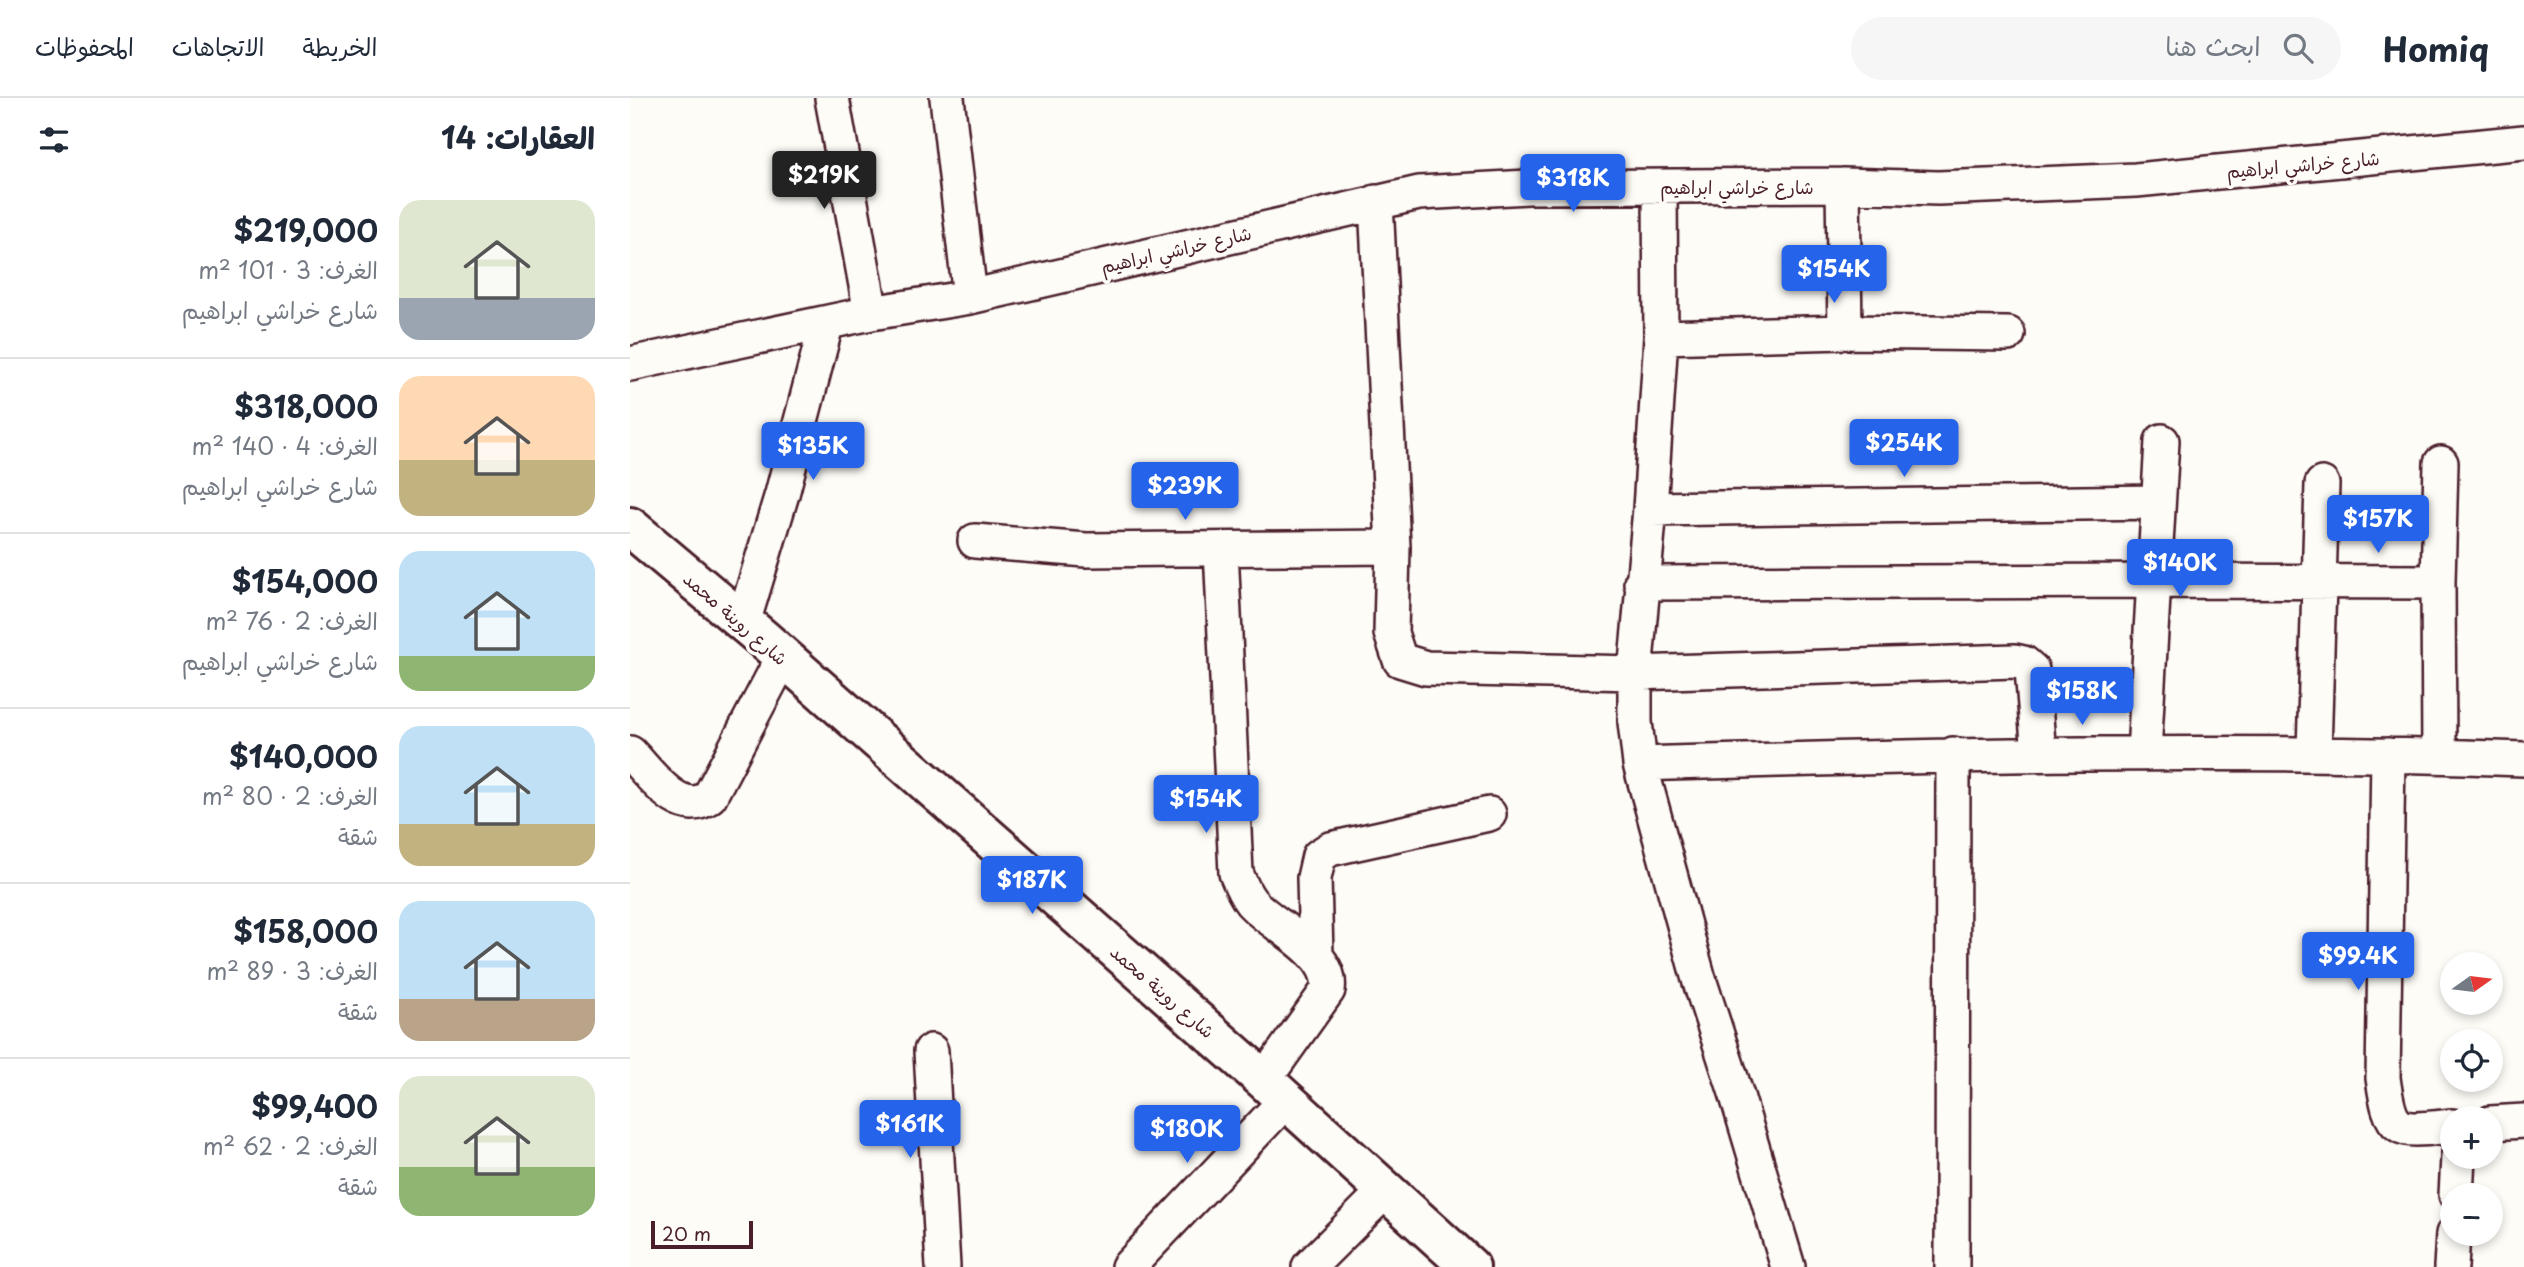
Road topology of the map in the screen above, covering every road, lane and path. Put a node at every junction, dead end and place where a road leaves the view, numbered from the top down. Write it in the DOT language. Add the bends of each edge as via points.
graph roads {
  1 [pos="832,98"];
  2 [pos="947,98"];
  3 [pos="2524,142"];
  4 [pos="1843,185"];
  5 [pos="1660,187"];
  6 [pos="1376,202"];
  7 [pos="970,297"];
  8 [pos="872,313"];
  9 [pos="826,325"];
  10 [pos="1844,332"];
  11 [pos="2008,334"];
  12 [pos="1661,337"];
  13 [pos="630,364"];
  14 [pos="2162,441"];
  15 [pos="2441,463"];
  16 [pos="2322,484"];
  17 [pos="2158,502"];
  18 [pos="1650,509"];
  19 [pos="630,527"];
  20 [pos="975,541"];
  21 [pos="1394,547"];
  22 [pos="1220,549"];
  23 [pos="2154,581"];
  24 [pos="2438,582"];
  25 [pos="1642,583"];
  26 [pos="2319,583"];
  27 [pos="743,623"];
  28 [pos="783,657"];
  29 [pos="1635,673"];
  30 [pos="630,752"];
  31 [pos="2314,752"];
  32 [pos="2144,753"];
  33 [pos="1953,754"];
  34 [pos="2039,754"];
  35 [pos="2388,755"];
  36 [pos="2439,756"];
  37 [pos="2524,759"];
  38 [pos="1640,764"];
  39 [pos="1489,814"];
  40 [pos="1316,956"];
  41 [pos="930,1051"];
  42 [pos="1275,1090"];
  43 [pos="2524,1121"];
  44 [pos="2503,1122"];
  45 [pos="2440,1127"];
  46 [pos="1387,1189"];
  47 [pos="2452,1246"];
  48 [pos="943,1267"];
  49 [pos="1128,1267"];
  50 [pos="1309,1267"];
  51 [pos="1470,1267"];
  52 [pos="1788,1267"];
  53 [pos="1952,1267"];
  54 [pos="2451,1267"];
  1 -- 8 [label="street"];
  2 -- 7 [label="street"];
  3 -- 4 [label="street, شارع خراشي ابراهيم" via="2136,180 1938,188"];
  4 -- 5 [label="street, شارع خراشي ابراهيم"];
  4 -- 10 [label="street"];
  5 -- 6 [label="street, شارع خراشي ابراهيم" via="1419,193"];
  5 -- 12 [label="street"];
  6 -- 7 [label="street, شارع خراشي ابراهيم"];
  6 -- 21 [label="street"];
  7 -- 8 [label="street, شارع خراشي ابراهيم"];
  8 -- 9 [label="street, شارع خراشي ابراهيم"];
  9 -- 13 [label="street, شارع خراشي ابراهيم"];
  9 -- 27 [label="street"];
  10 -- 11 [label="street"];
  10 -- 12 [label="street"];
  12 -- 18 [label="street"];
  14 -- 17 [label="street"];
  15 -- 24 [label="street"];
  16 -- 26 [label="street"];
  17 -- 18 [label="street"];
  17 -- 23 [label="street"];
  18 -- 25 [label="street"];
  19 -- 27 [label="main road, شارع روينة محمد"];
  20 -- 22 [label="street" via="1086,550"];
  21 -- 22 [label="street"];
  21 -- 29 [label="street" via="1391,633 1400,660 1426,668"];
  22 -- 40 [label="street" via="1236,873 1252,903"];
  23 -- 25 [label="street"];
  23 -- 26 [label="street"];
  23 -- 32 [label="street"];
  24 -- 26 [label="street"];
  24 -- 36 [label="street"];
  25 -- 29 [label="street"];
  26 -- 31 [label="street"];
  27 -- 28 [label="main road, شارع روينة محمد"];
  28 -- 30 [label="street" via="710,796 702,803 676,799"];
  28 -- 42 [label="main road, شارع روينة محمد"];
  29 -- 34 [label="street" via="1992,660 2024,663 2032,670"];
  29 -- 38 [label="street"];
  31 -- 32 [label="street"];
  31 -- 35 [label="street"];
  32 -- 34 [label="street"];
  33 -- 34 [label="street"];
  33 -- 38 [label="street"];
  33 -- 53 [label="street"];
  35 -- 36 [label="street"];
  35 -- 45 [label="street" via="2383,1078 2394,1122 2417,1130"];
  36 -- 37 [label="street"];
  38 -- 52 [label="street" via="1698,976"];
  39 -- 40 [label="street" via="1330,849 1319,856 1314,878"];
  40 -- 42 [label="street" via="1326,970 1328,990"];
  41 -- 48 [label="street"];
  42 -- 46 [label="main road, شارع روينة محمد"];
  42 -- 49 [label="street"];
  43 -- 44 [label="street"];
  46 -- 50 [label="street"];
  46 -- 51 [label="main road, شارع روينة محمد"];
  47 -- 54 [label="street"];
}
